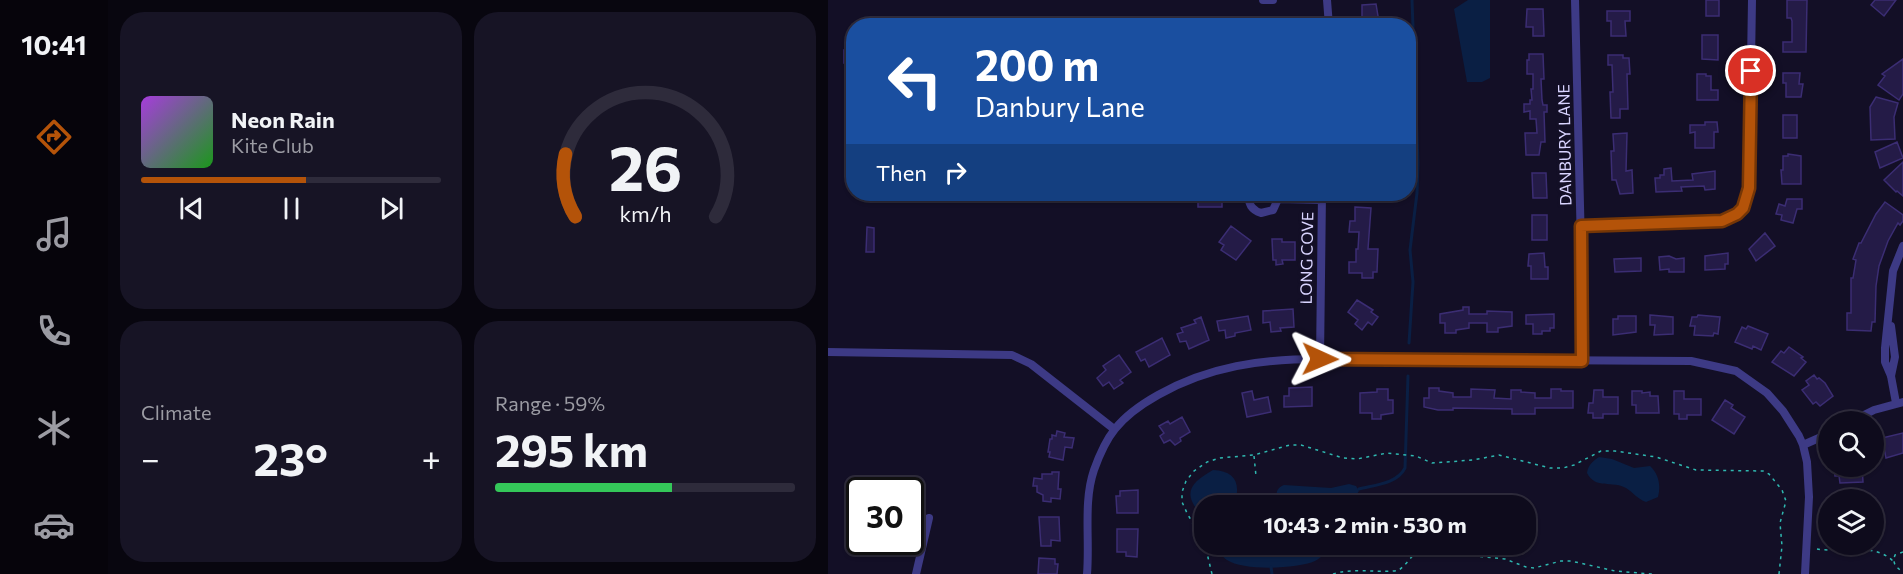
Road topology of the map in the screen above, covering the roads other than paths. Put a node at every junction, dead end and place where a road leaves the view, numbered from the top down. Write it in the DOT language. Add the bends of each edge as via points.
graph roads {
  1 [pos="1263,0"];
  2 [pos="1273,0"];
  3 [pos="1327,0"];
  4 [pos="1575,0"];
  5 [pos="1752,0"];
  6 [pos="1328,18"];
  7 [pos="1249,201"];
  8 [pos="1276,201"];
  9 [pos="1322,201"];
  10 [pos="1581,226"];
  11 [pos="1903,246"];
  12 [pos="1903,269"];
  13 [pos="1893,271"];
  14 [pos="828,352"];
  15 [pos="1320,359"];
  16 [pos="1582,361"];
  17 [pos="1900,403"];
  18 [pos="1872,411"];
  19 [pos="1114,429"];
  20 [pos="1818,438"];
  21 [pos="1803,445"];
  22 [pos="929,518"];
  23 [pos="916,574"];
  24 [pos="1087,574"];
  25 [pos="1805,574"];
  1 -- 2 [label="street"];
  3 -- 6 [label="street"];
  4 -- 10 [label="street, DANBURY LANE"];
  5 -- 10 [label="street" via="1749,188 1743,208 1722,221"];
  7 -- 8 [label="street" via="1261,213 1273,210"];
  9 -- 15 [label="street, LONG COVE"];
  10 -- 16 [label="street, DANBURY LANE"];
  11 -- 13 [label="street"];
  12 -- 13 [label="street"];
  13 -- 17 [label="street" via="1889,319 1895,357 1891,376"];
  14 -- 19 [label="street" via="1012,355 1031,364"];
  15 -- 16 [label="street"];
  15 -- 19 [label="street" via="1265,360 1198,376 1146,402"];
  16 -- 21 [label="street" via="1691,362 1736,371 1767,393"];
  17 -- 18 [label="street"];
  19 -- 24 [label="street" via="1094,471 1089,493"];
  20 -- 21 [label="street"];
  21 -- 25 [label="street" via="1809,497"];
  22 -- 23 [label="street"];
}
